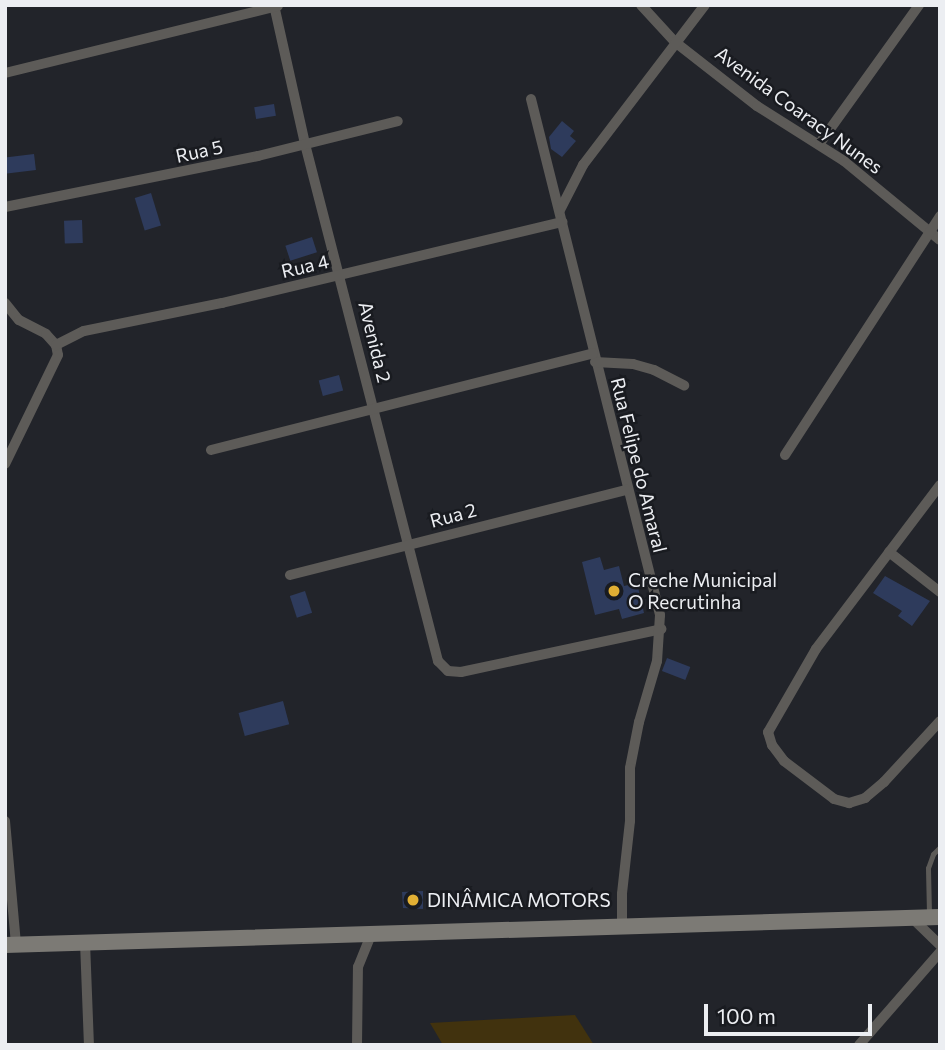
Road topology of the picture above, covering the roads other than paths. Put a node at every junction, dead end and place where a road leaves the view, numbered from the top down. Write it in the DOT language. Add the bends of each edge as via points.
graph roads {
  1 [pos="641,5"];
  2 [pos="705,5"];
  3 [pos="919,5"];
  4 [pos="276,6"];
  5 [pos="676,42"];
  6 [pos="5,73"];
  7 [pos="531,99"];
  8 [pos="398,121"];
  9 [pos="820,143"];
  10 [pos="305,144"];
  11 [pos="5,207"];
  12 [pos="560,210"];
  13 [pos="940,216"];
  14 [pos="562,222"];
  15 [pos="928,230"];
  16 [pos="940,240"];
  17 [pos="340,276"];
  18 [pos="5,303"];
  19 [pos="57,350"];
  20 [pos="594,358"];
  21 [pos="684,385"];
  22 [pos="373,407"];
  23 [pos="211,450"];
  24 [pos="785,455"];
  25 [pos="5,464"];
  26 [pos="940,485"];
  27 [pos="626,490"];
  28 [pos="410,544"];
  29 [pos="889,552"];
  30 [pos="290,575"];
  31 [pos="940,592"];
  32 [pos="661,629"];
  33 [pos="940,720"];
  34 [pos="5,821"];
  35 [pos="940,847"];
  36 [pos="935,917"];
  37 [pos="912,918"];
  38 [pos="621,927"];
  39 [pos="371,935"];
  40 [pos="85,942"];
  41 [pos="10,944"];
  42 [pos="940,945"];
  43 [pos="940,953"];
  44 [pos="89,1045"];
  45 [pos="357,1045"];
  46 [pos="859,1045"];
  1 -- 5 [label="street, Avenida Coaracy Nunes"];
  2 -- 5 [label="street"];
  3 -- 9 [label="street"];
  4 -- 6 [label="street"];
  4 -- 10 [label="street, Avenida 2"];
  5 -- 9 [label="street, Avenida Coaracy Nunes" via="757,106"];
  5 -- 12 [label="street" via="583,165"];
  7 -- 12 [label="street, Rua Felipe do Amaral"];
  8 -- 10 [label="street, Rua 5"];
  9 -- 15 [label="street, Avenida Coaracy Nunes"];
  10 -- 11 [label="street, Rua 5"];
  10 -- 17 [label="street, Avenida 2"];
  12 -- 14 [label="street, Rua Felipe do Amaral"];
  13 -- 15 [label="street"];
  14 -- 17 [label="street, Rua 4"];
  14 -- 20 [label="street, Rua Felipe do Amaral"];
  15 -- 16 [label="street, Avenida Coaracy Nunes"];
  15 -- 24 [label="street"];
  17 -- 19 [label="street, Rua 4" via="84,331"];
  17 -- 22 [label="street, Avenida 2"];
  18 -- 19 [label="street" via="19,320 46,334"];
  19 -- 25 [label="street" via="31,417"];
  20 -- 21 [label="street" via="654,370"];
  20 -- 22 [label="street"];
  20 -- 27 [label="street, Rua Felipe do Amaral"];
  22 -- 23 [label="street"];
  22 -- 28 [label="street, Avenida 2"];
  26 -- 29 [label="street"];
  27 -- 28 [label="street, Rua 2"];
  27 -- 32 [label="street, Rua Felipe do Amaral"];
  28 -- 30 [label="street, Rua 2"];
  28 -- 32 [label="street, Avenida 2" via="438,661 448,671"];
  29 -- 31 [label="street"];
  29 -- 33 [label="street" via="817,649 770,726 772,745 818,789 834,799 855,802 884,782"];
  32 -- 38 [label="street, Rua Felipe do Amaral" via="630,768"];
  34 -- 41 [label="street"];
  35 -- 36 [label="lane" via="928,868"];
  36 -- 37 [label="street"];
  37 -- 38 [label="street"];
  37 -- 42 [label="street"];
  38 -- 39 [label="street"];
  39 -- 40 [label="street"];
  39 -- 45 [label="street" via="358,967"];
  40 -- 41 [label="street"];
  40 -- 44 [label="street"];
  43 -- 46 [label="street"];
}
